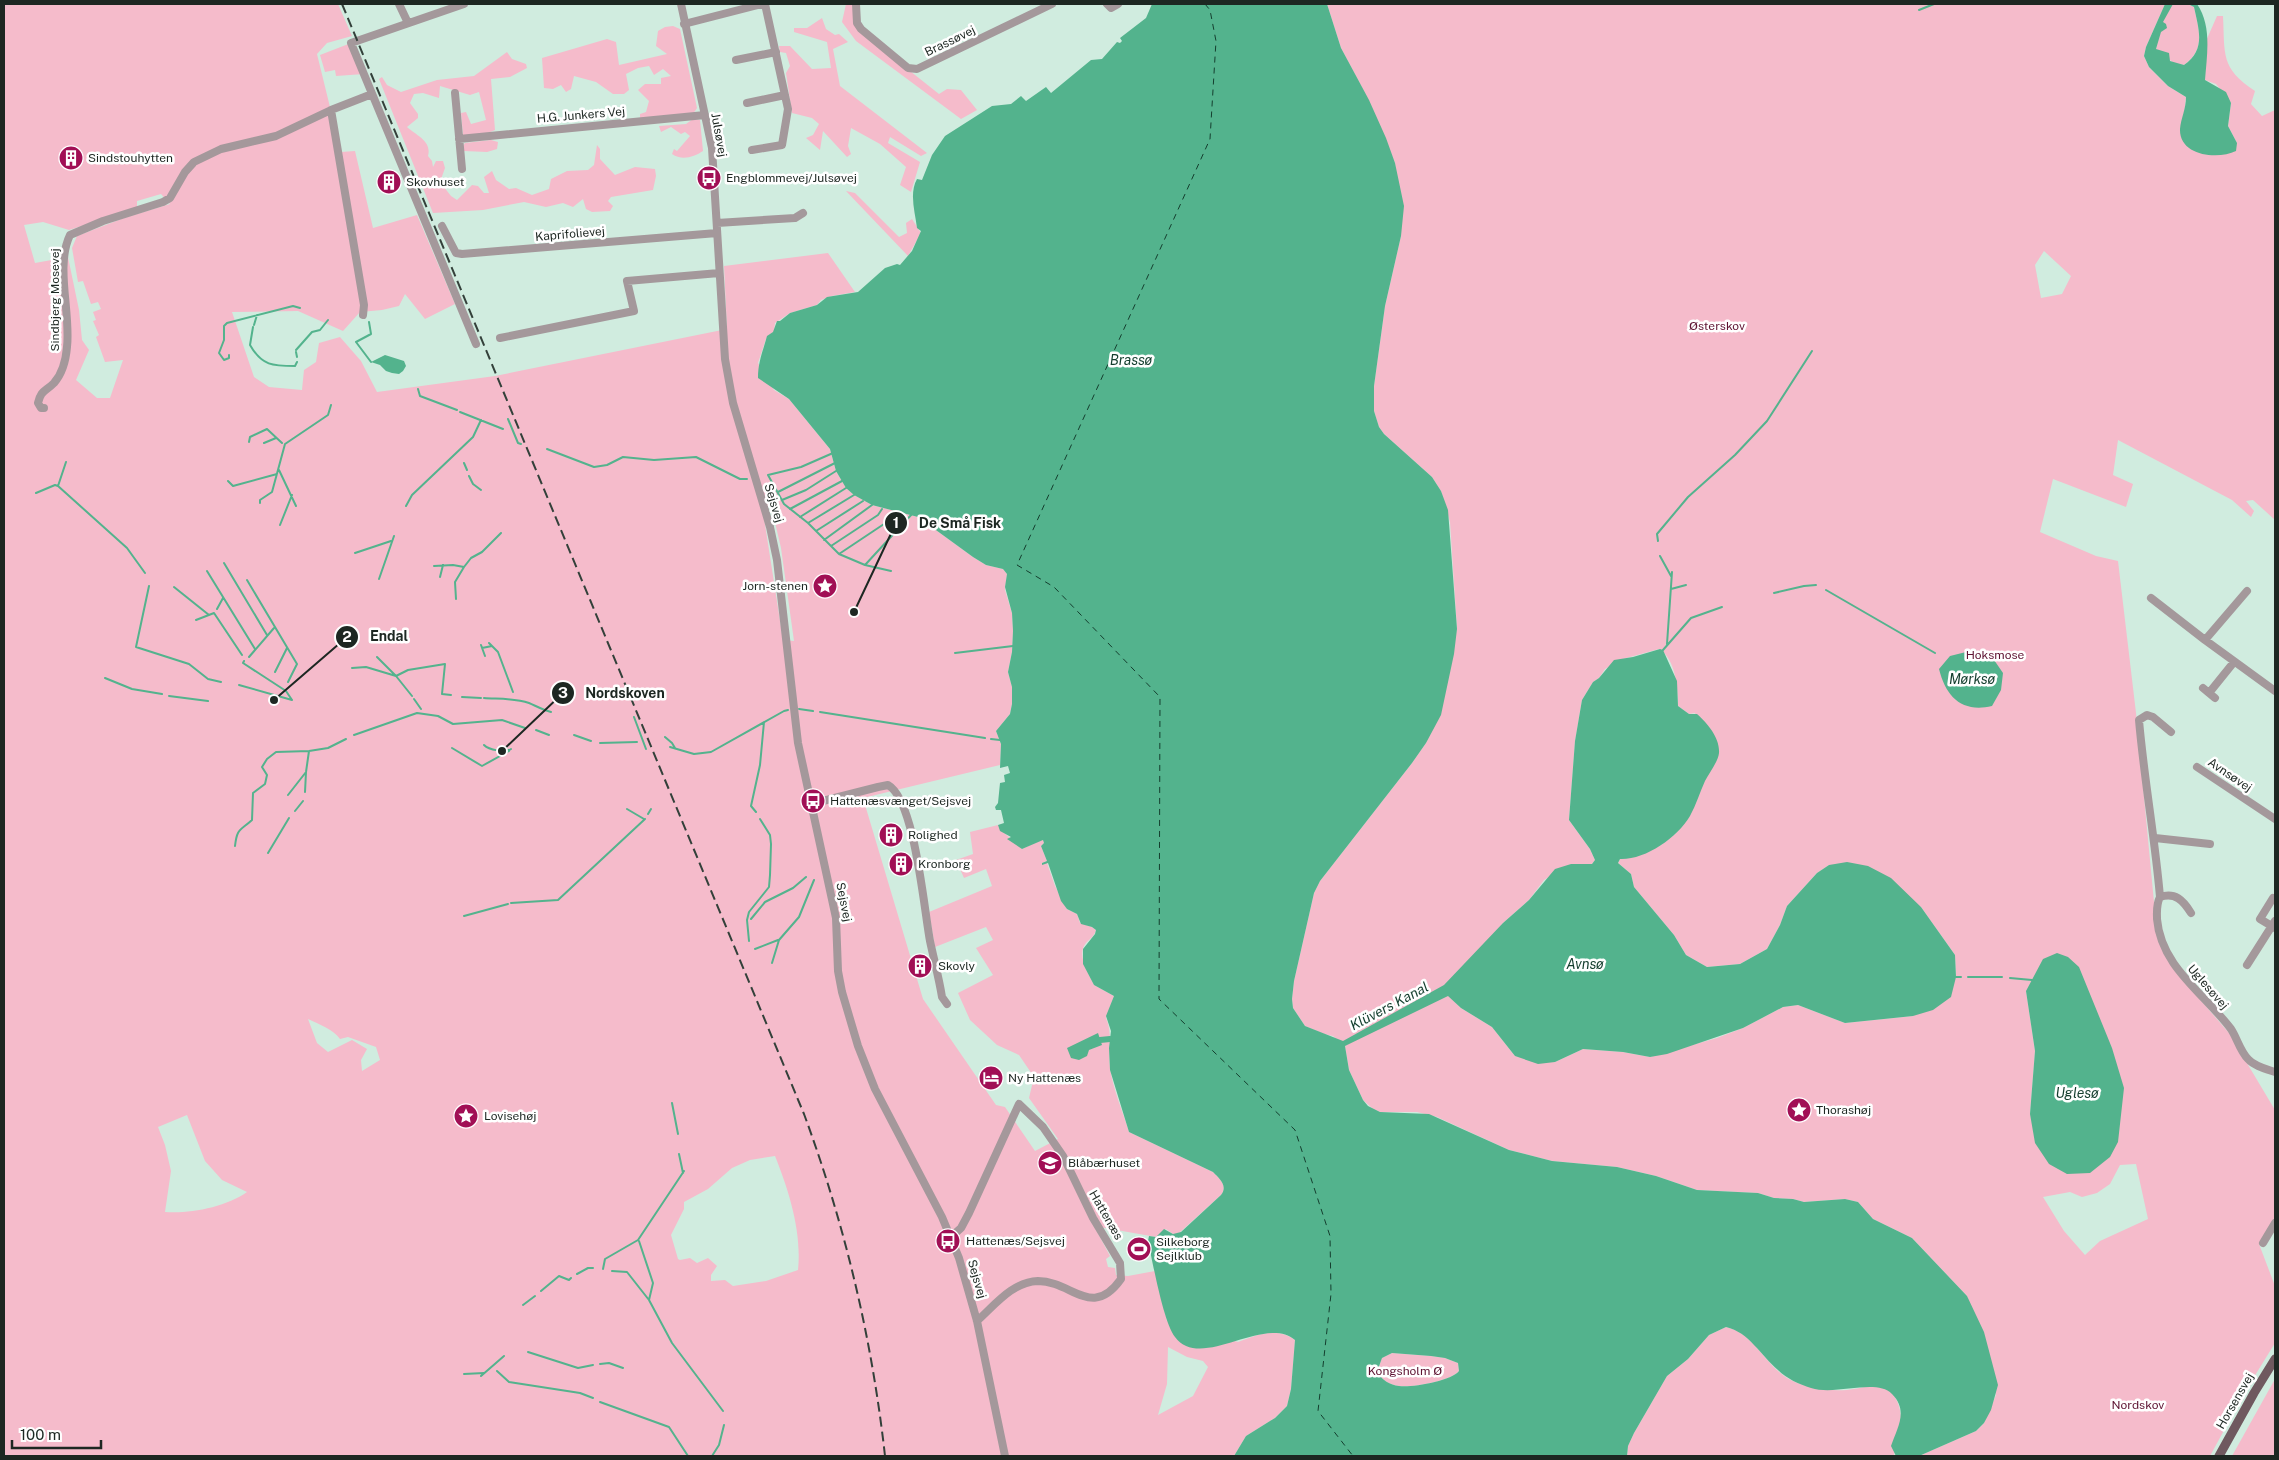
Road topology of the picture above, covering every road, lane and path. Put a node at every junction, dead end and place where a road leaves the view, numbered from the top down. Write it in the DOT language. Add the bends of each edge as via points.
graph roads {
  1 [pos="399,4"];
  2 [pos="464,4"];
  3 [pos="681,4"];
  4 [pos="764,4"];
  5 [pos="856,4"];
  6 [pos="1052,4"];
  7 [pos="1107,4"];
  8 [pos="1118,4"];
  9 [pos="408,22"];
  10 [pos="684,24"];
  11 [pos="776,52"];
  12 [pos="736,60"];
  13 [pos="456,93"];
  14 [pos="372,94"];
  15 [pos="785,95"];
  16 [pos="747,104"];
  17 [pos="331,110"];
  18 [pos="704,115"];
  19 [pos="459,138"];
  20 [pos="752,150"];
  21 [pos="462,170"];
  22 [pos="803,213"];
  23 [pos="716,224"];
  24 [pos="442,226"];
  25 [pos="717,233"];
  26 [pos="719,273"];
  27 [pos="363,315"];
  28 [pos="722,332"];
  29 [pos="500,338"];
  30 [pos="476,344"];
  31 [pos="44,408"];
  32 [pos="2247,590"];
  33 [pos="2152,598"];
  34 [pos="2204,640"];
  35 [pos="2234,662"];
  36 [pos="2275,691"];
  37 [pos="2209,693"];
  38 [pos="2171,732"];
  39 [pos="2197,767"];
  40 [pos="811,804"];
  41 [pos="2275,819"];
  42 [pos="2155,838"];
  43 [pos="2210,844"];
  44 [pos="2160,897"];
  45 [pos="2275,899"];
  46 [pos="2191,913"];
  47 [pos="2274,925"];
  48 [pos="2247,965"];
  49 [pos="947,1004"];
  50 [pos="2275,1072"];
  51 [pos="2275,1223"];
  52 [pos="951,1237"];
  53 [pos="2263,1243"];
  54 [pos="977,1320"];
  55 [pos="2275,1359"];
  56 [pos="1005,1456"];
  57 [pos="2219,1456"];
  1 -- 9 [label="street"];
  2 -- 9 [label="street"];
  3 -- 10 [label="street, Julsøvej"];
  4 -- 10 [label="street"];
  4 -- 11 [label="street"];
  5 -- 6 [label="street, Brassøvej" via="860,29 908,68 917,69"];
  7 -- 8 [label="street" via="1111,8"];
  9 -- 14 [label="street" via="351,42"];
  10 -- 18 [label="street, Julsøvej"];
  11 -- 12 [label="street"];
  11 -- 15 [label="street"];
  13 -- 19 [label="street"];
  14 -- 17 [label="street, Sindbjerg Mosevej"];
  14 -- 30 [label="street"];
  15 -- 16 [label="street"];
  15 -- 20 [label="street" via="788,109 782,145"];
  17 -- 27 [label="street"];
  17 -- 31 [label="street, Sindbjerg Mosevej" via="276,136 221,149 194,162 170,198 163,202 103,220 70,235 66,242 64,273 68,347 55,382 41,393 38,403"];
  18 -- 19 [label="street, H.G. Junkers Vej"];
  18 -- 23 [label="street, Julsøvej" via="712,148"];
  19 -- 21 [label="street"];
  22 -- 23 [label="street" via="795,218"];
  23 -- 25 [label="street, Julsøvej"];
  24 -- 25 [label="street, Kaprifolievej" via="456,253 462,254"];
  25 -- 26 [label="street, Julsøvej"];
  26 -- 28 [label="street, Julsøvej"];
  26 -- 29 [label="street" via="627,281 634,311"];
  28 -- 40 [label="street, Sejsvej" via="733,403 778,560 798,743"];
  32 -- 34 [label="street"];
  33 -- 34 [label="street"];
  34 -- 35 [label="street"];
  35 -- 36 [label="street"];
  35 -- 37 [label="street"];
  38 -- 42 [label="street, Uglesøvej" via="2153,717 2147,715 2139,720 2144,781"];
  39 -- 41 [label="street, Avnsøvej"];
  40 -- 49 [label="street" via="878,787 892,787 903,804 910,826 930,940 942,997"];
  40 -- 52 [label="street, Sejsvej" via="836,918 839,981 849,1018 876,1090"];
  42 -- 43 [label="street"];
  42 -- 44 [label="street, Uglesøvej"];
  44 -- 46 [label="street" via="2168,894 2179,897"];
  44 -- 50 [label="street, Uglesøvej" via="2157,904 2160,937 2171,960 2231,1030 2246,1058"];
  45 -- 47 [label="street" via="2260,919"];
  47 -- 48 [label="street"];
  51 -- 53 [label="street"];
  52 -- 54 [label="street, Sejsvej"];
  52 -- 54 [label="street, Hattenæs" via="970,1214 1019,1104 1043,1127 1063,1156 1093,1218 1120,1263 1121,1278 1101,1296 1084,1298 1063,1287 1037,1281 1011,1291"];
  54 -- 56 [label="street, Sejsvej"];
  55 -- 57 [label="main road, Horsensvej"];
}
